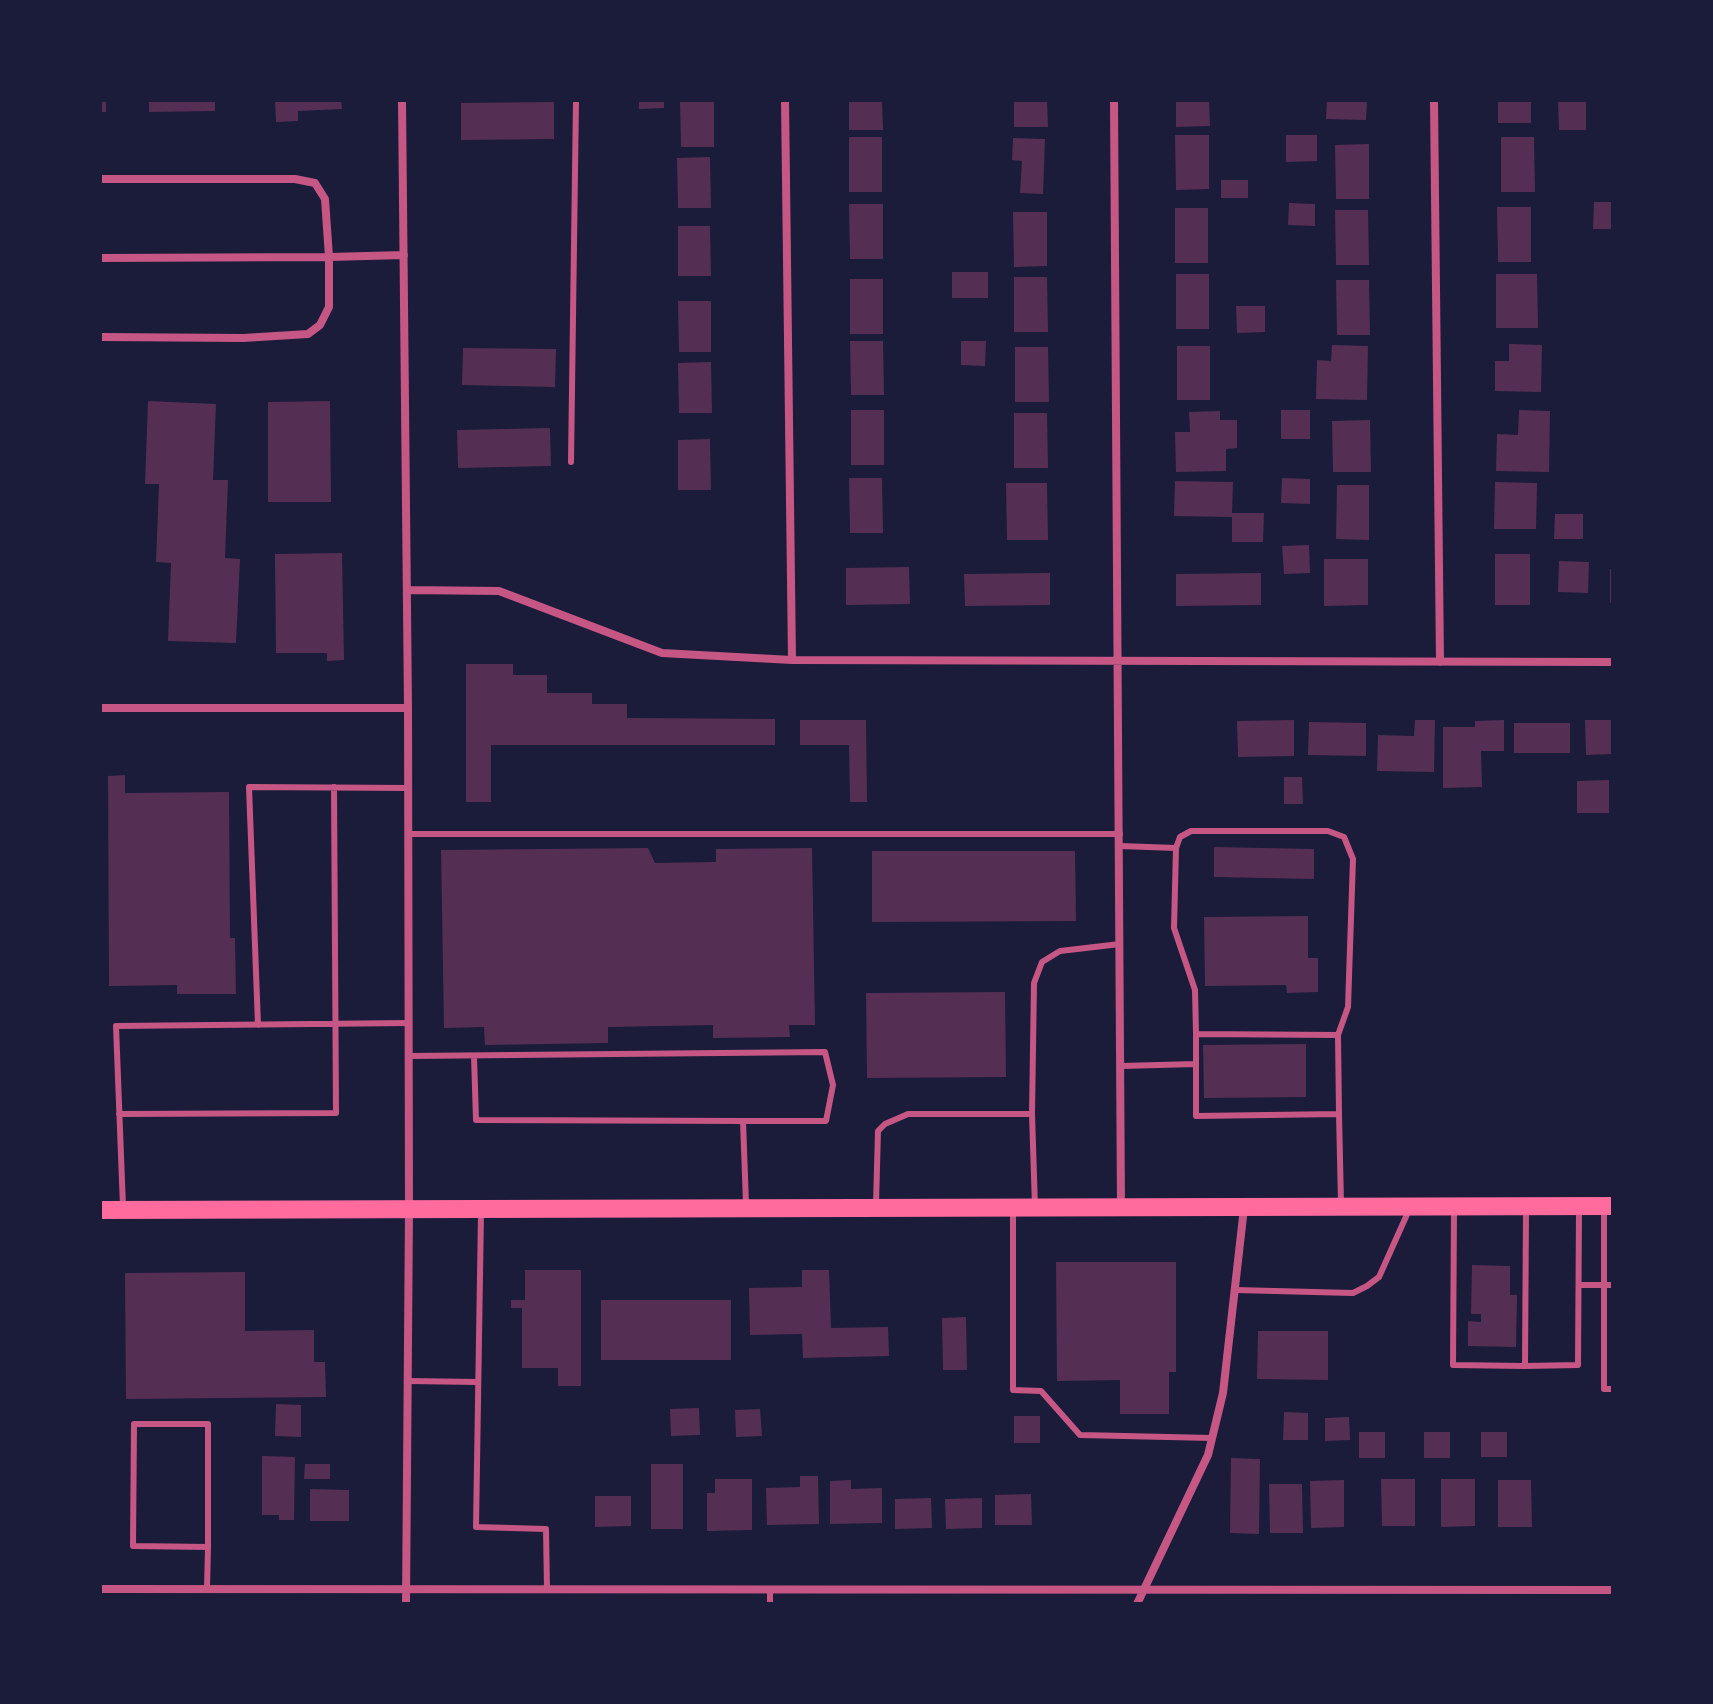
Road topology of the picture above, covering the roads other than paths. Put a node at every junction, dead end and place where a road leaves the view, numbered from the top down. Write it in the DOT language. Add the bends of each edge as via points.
graph roads {
  1 [pos="402,100"];
  2 [pos="576,100"];
  3 [pos="785,100"];
  4 [pos="1114,100"];
  5 [pos="1434,100"];
  6 [pos="100,179"];
  7 [pos="404,255"];
  8 [pos="329,257"];
  9 [pos="100,258"];
  10 [pos="100,337"];
  11 [pos="571,462"];
  12 [pos="408,590"];
  13 [pos="792,660"];
  14 [pos="1119,661"];
  15 [pos="1440,662"];
  16 [pos="1613,662"];
  17 [pos="100,708"];
  18 [pos="408,708"];
  19 [pos="334,787"];
  20 [pos="408,788"];
  21 [pos="409,834"];
  22 [pos="1120,834"];
  23 [pos="1120,846"];
  24 [pos="1176,848"];
  25 [pos="1120,944"];
  26 [pos="409,1023"];
  27 [pos="336,1024"];
  28 [pos="258,1025"];
  29 [pos="1196,1034"];
  30 [pos="1338,1035"];
  31 [pos="409,1056"];
  32 [pos="474,1056"];
  33 [pos="1196,1064"];
  34 [pos="1121,1066"];
  35 [pos="119,1114"];
  36 [pos="1032,1114"];
  37 [pos="1339,1114"];
  38 [pos="743,1121"];
  39 [pos="1455,1206"];
  40 [pos="1526,1206"];
  41 [pos="1579,1206"];
  42 [pos="1608,1206"];
  43 [pos="1244,1207"];
  44 [pos="1341,1207"];
  45 [pos="1410,1207"];
  46 [pos="746,1208"];
  47 [pos="876,1208"];
  48 [pos="1013,1208"];
  49 [pos="1035,1208"];
  50 [pos="1121,1208"];
  51 [pos="409,1209"];
  52 [pos="481,1209"];
  53 [pos="100,1210"];
  54 [pos="123,1210"];
  55 [pos="1579,1285"];
  56 [pos="1604,1285"];
  57 [pos="1613,1285"];
  58 [pos="1235,1290"];
  59 [pos="1525,1366"];
  60 [pos="408,1381"];
  61 [pos="478,1382"];
  62 [pos="1613,1389"];
  63 [pos="1212,1438"];
  64 [pos="208,1547"];
  65 [pos="100,1589"];
  66 [pos="207,1589"];
  67 [pos="406,1589"];
  68 [pos="547,1590"];
  69 [pos="770,1590"];
  70 [pos="1144,1590"];
  71 [pos="1613,1590"];
  72 [pos="406,1604"];
  73 [pos="770,1604"];
  74 [pos="1137,1604"];
  1 -- 7 [label="street"];
  2 -- 11 [label="lane"];
  3 -- 13 [label="street"];
  4 -- 14 [label="street"];
  5 -- 15 [label="street"];
  6 -- 8 [label="street" via="315,183 325,199"];
  7 -- 8 [label="street"];
  7 -- 12 [label="street"];
  8 -- 9 [label="street"];
  8 -- 10 [label="street" via="329,307 308,334"];
  12 -- 13 [label="street" via="499,591 662,653"];
  12 -- 18 [label="street"];
  13 -- 14 [label="street"];
  14 -- 15 [label="street"];
  14 -- 22 [label="street"];
  15 -- 16 [label="street"];
  17 -- 18 [label="street"];
  18 -- 20 [label="street"];
  19 -- 20 [label="lane"];
  19 -- 27 [label="lane"];
  19 -- 28 [label="lane" via="249,787"];
  20 -- 21 [label="street"];
  21 -- 22 [label="lane"];
  21 -- 26 [label="street"];
  22 -- 23 [label="street"];
  23 -- 24 [label="lane"];
  23 -- 25 [label="street"];
  24 -- 29 [label="lane" via="1174,928 1195,990"];
  24 -- 30 [label="lane" via="1180,837 1191,831 1328,831 1344,837 1353,859 1348,1007"];
  25 -- 34 [label="street"];
  25 -- 36 [label="lane" via="1060,951 1042,962 1034,983"];
  26 -- 27 [label="lane"];
  26 -- 31 [label="street"];
  27 -- 28 [label="lane"];
  27 -- 35 [label="lane" via="336,1113"];
  28 -- 35 [label="lane" via="116,1026"];
  29 -- 30 [label="lane"];
  29 -- 33 [label="lane"];
  30 -- 37 [label="lane"];
  31 -- 32 [label="lane"];
  31 -- 51 [label="street"];
  32 -- 38 [label="lane" via="476,1120"];
  32 -- 38 [label="lane" via="825,1052 833,1085 826,1121"];
  33 -- 34 [label="lane"];
  33 -- 37 [label="lane" via="1196,1116"];
  34 -- 50 [label="street"];
  35 -- 54 [label="lane"];
  36 -- 47 [label="lane" via="908,1114 885,1124 878,1131"];
  36 -- 49 [label="lane"];
  37 -- 44 [label="lane"];
  38 -- 46 [label="lane"];
  39 -- 40 [label="main road"];
  39 -- 45 [label="main road"];
  39 -- 59 [label="lane" via="1453,1365"];
  40 -- 41 [label="main road"];
  40 -- 59 [label="lane"];
  41 -- 42 [label="main road"];
  41 -- 55 [label="lane"];
  42 -- 56 [label="lane"];
  43 -- 44 [label="main road"];
  43 -- 50 [label="main road"];
  43 -- 58 [label="street"];
  44 -- 45 [label="main road"];
  45 -- 58 [label="lane" via="1379,1277 1353,1293"];
  46 -- 47 [label="main road"];
  46 -- 52 [label="main road"];
  47 -- 48 [label="main road"];
  48 -- 49 [label="main road"];
  48 -- 63 [label="lane" via="1013,1390 1041,1391 1080,1435"];
  49 -- 50 [label="main road"];
  51 -- 52 [label="main road"];
  51 -- 54 [label="main road"];
  51 -- 60 [label="street"];
  52 -- 61 [label="lane"];
  53 -- 54 [label="main road"];
  55 -- 56 [label="lane"];
  55 -- 59 [label="lane" via="1578,1365"];
  56 -- 57 [label="lane"];
  56 -- 62 [label="lane" via="1604,1389"];
  58 -- 63 [label="street"];
  60 -- 61 [label="lane"];
  60 -- 67 [label="street"];
  61 -- 68 [label="lane" via="476,1527 546,1529"];
  63 -- 70 [label="street"];
  64 -- 64 [label="lane" via="208,1424 134,1424 133,1546"];
  64 -- 66 [label="lane"];
  65 -- 66 [label="street"];
  66 -- 67 [label="street"];
  67 -- 68 [label="street"];
  67 -- 72 [label="street"];
  68 -- 69 [label="street"];
  69 -- 70 [label="street"];
  69 -- 73 [label="lane"];
  70 -- 71 [label="street"];
  70 -- 74 [label="street"];
}
